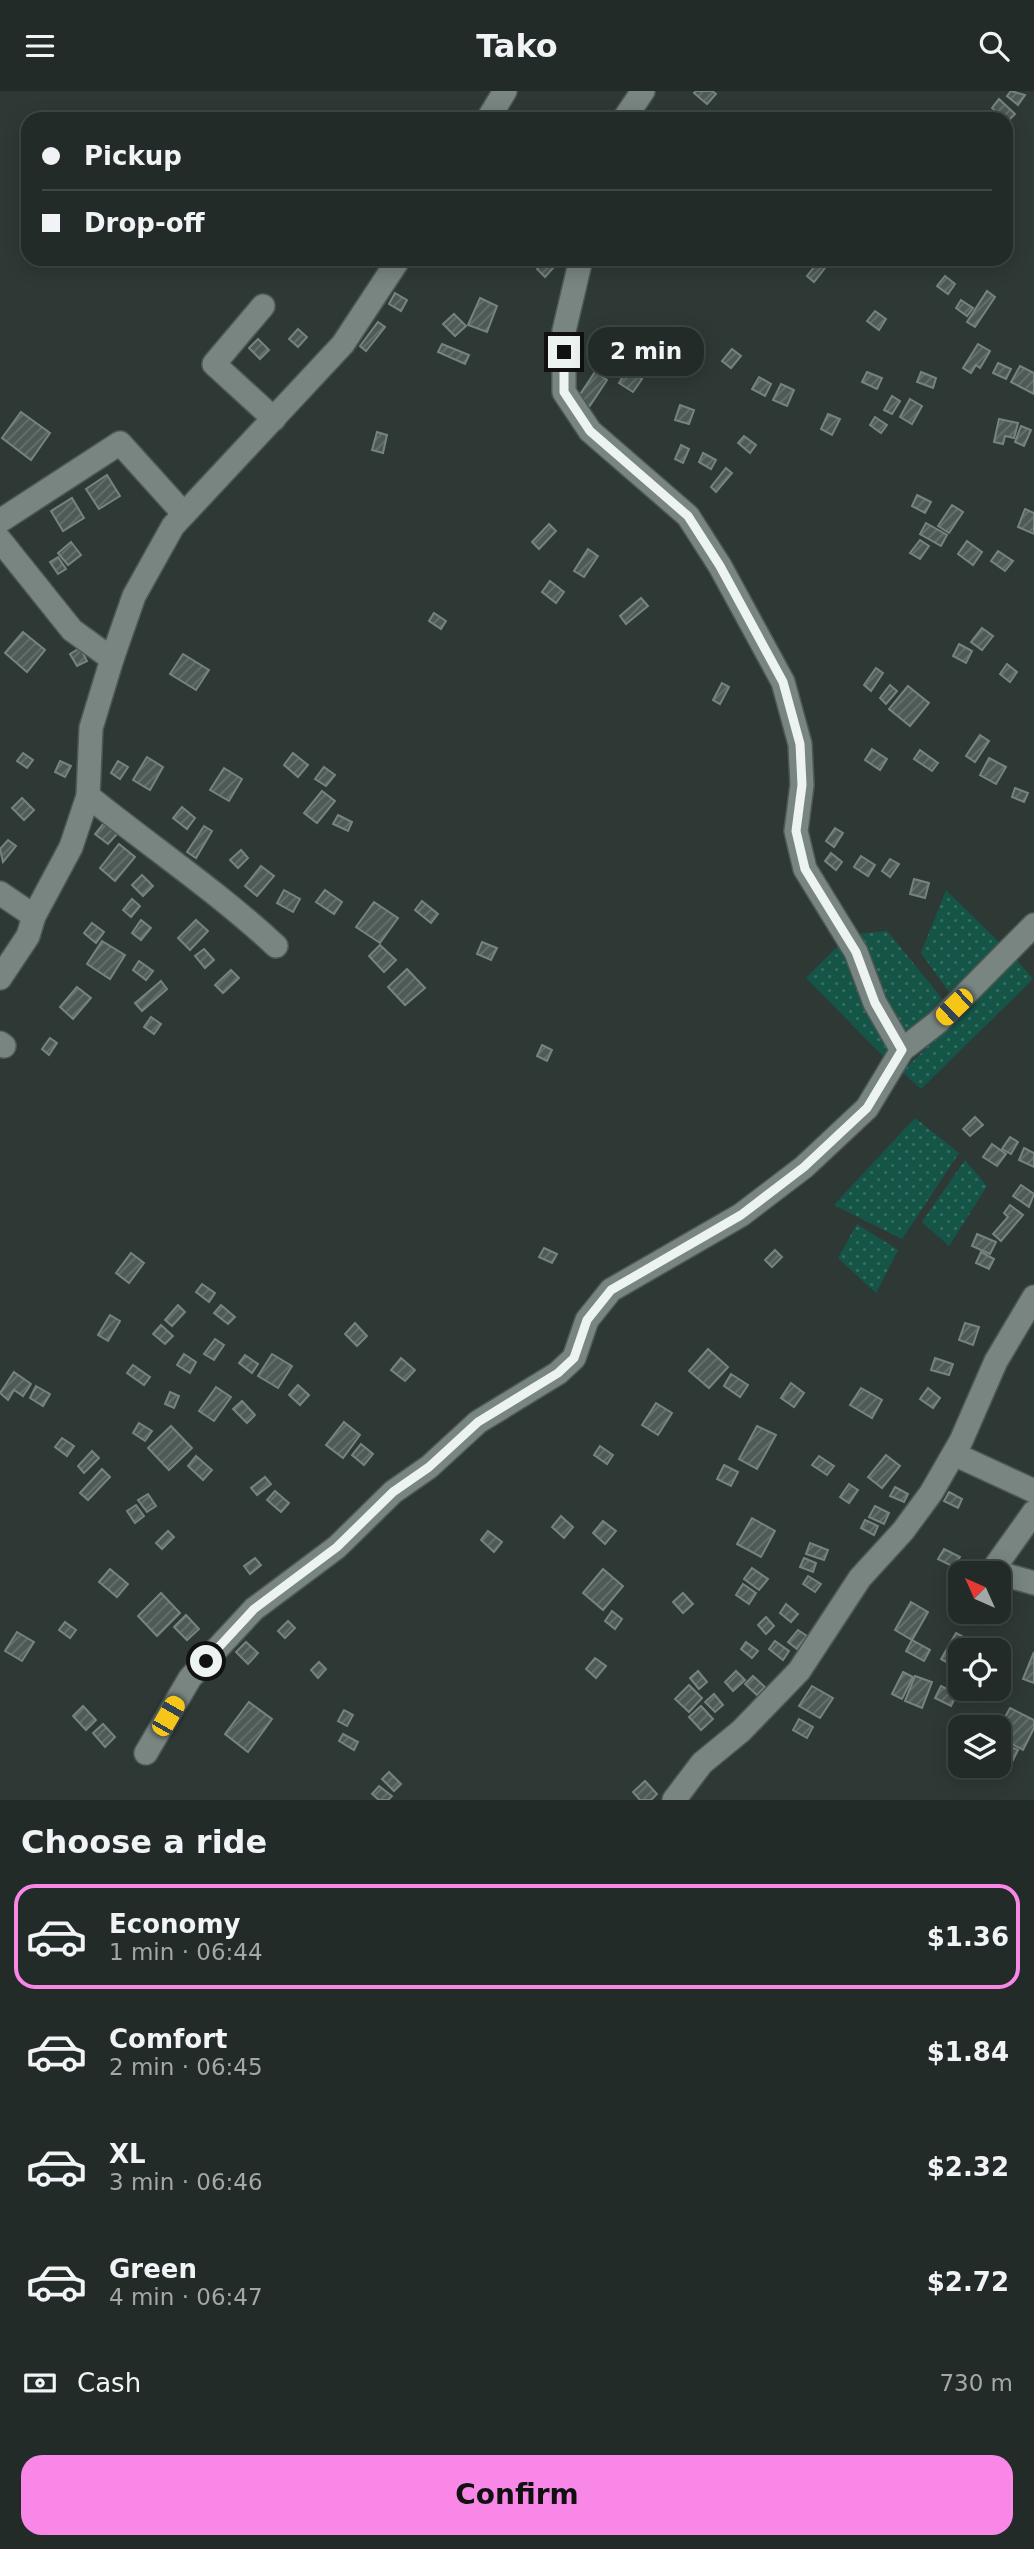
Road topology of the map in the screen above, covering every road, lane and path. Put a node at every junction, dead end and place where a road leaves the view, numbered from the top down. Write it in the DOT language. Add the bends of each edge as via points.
graph roads {
  1 [pos="505,91"];
  2 [pos="643,91"];
  3 [pos="492,112"];
  4 [pos="629,112"];
  5 [pos="394,266"];
  6 [pos="579,266"];
  7 [pos="263,306"];
  8 [pos="274,419"];
  9 [pos="184,514"];
  10 [pos="0,521"];
  11 [pos="0,540"];
  12 [pos="112,659"];
  13 [pos="88,796"];
  14 [pos="0,893"];
  15 [pos="34,916"];
  16 [pos="1034,925"];
  17 [pos="276,946"];
  18 [pos="0,978"];
  19 [pos="902,1050"];
  20 [pos="1034,1297"];
  21 [pos="954,1454"];
  22 [pos="1034,1491"];
  23 [pos="1034,1511"];
  24 [pos="1034,1583"];
  25 [pos="146,1753"];
  26 [pos="674,1800"];
  1 -- 3 [label="street"];
  2 -- 4 [label="street"];
  5 -- 8 [label="street" via="343,344"];
  6 -- 19 [label="street" via="564,331 564,392 590,431 688,516 783,682 800,744 802,785 796,831 805,869 856,952 875,1003"];
  7 -- 8 [label="street" via="214,364"];
  8 -- 9 [label="street"];
  9 -- 10 [label="street" via="120,443"];
  9 -- 12 [label="street" via="134,596"];
  11 -- 12 [label="street" via="72,630"];
  12 -- 13 [label="street" via="91,728"];
  13 -- 15 [label="street" via="71,847"];
  13 -- 17 [label="street" via="229,903"];
  14 -- 15 [label="street"];
  15 -- 18 [label="street" via="28,936"];
  16 -- 19 [label="street" via="938,1022"];
  19 -- 25 [label="street" via="867,1108 804,1167 741,1215 611,1290 587,1320 574,1358 558,1373 478,1422 429,1467 393,1492 337,1547 254,1609 190,1678"];
  20 -- 21 [label="street" via="996,1361"];
  21 -- 22 [label="street"];
  21 -- 26 [label="street" via="903,1531 860,1578 799,1671 741,1731 702,1763"];
  23 -- 24 [label="street" via="992,1571"];
}
